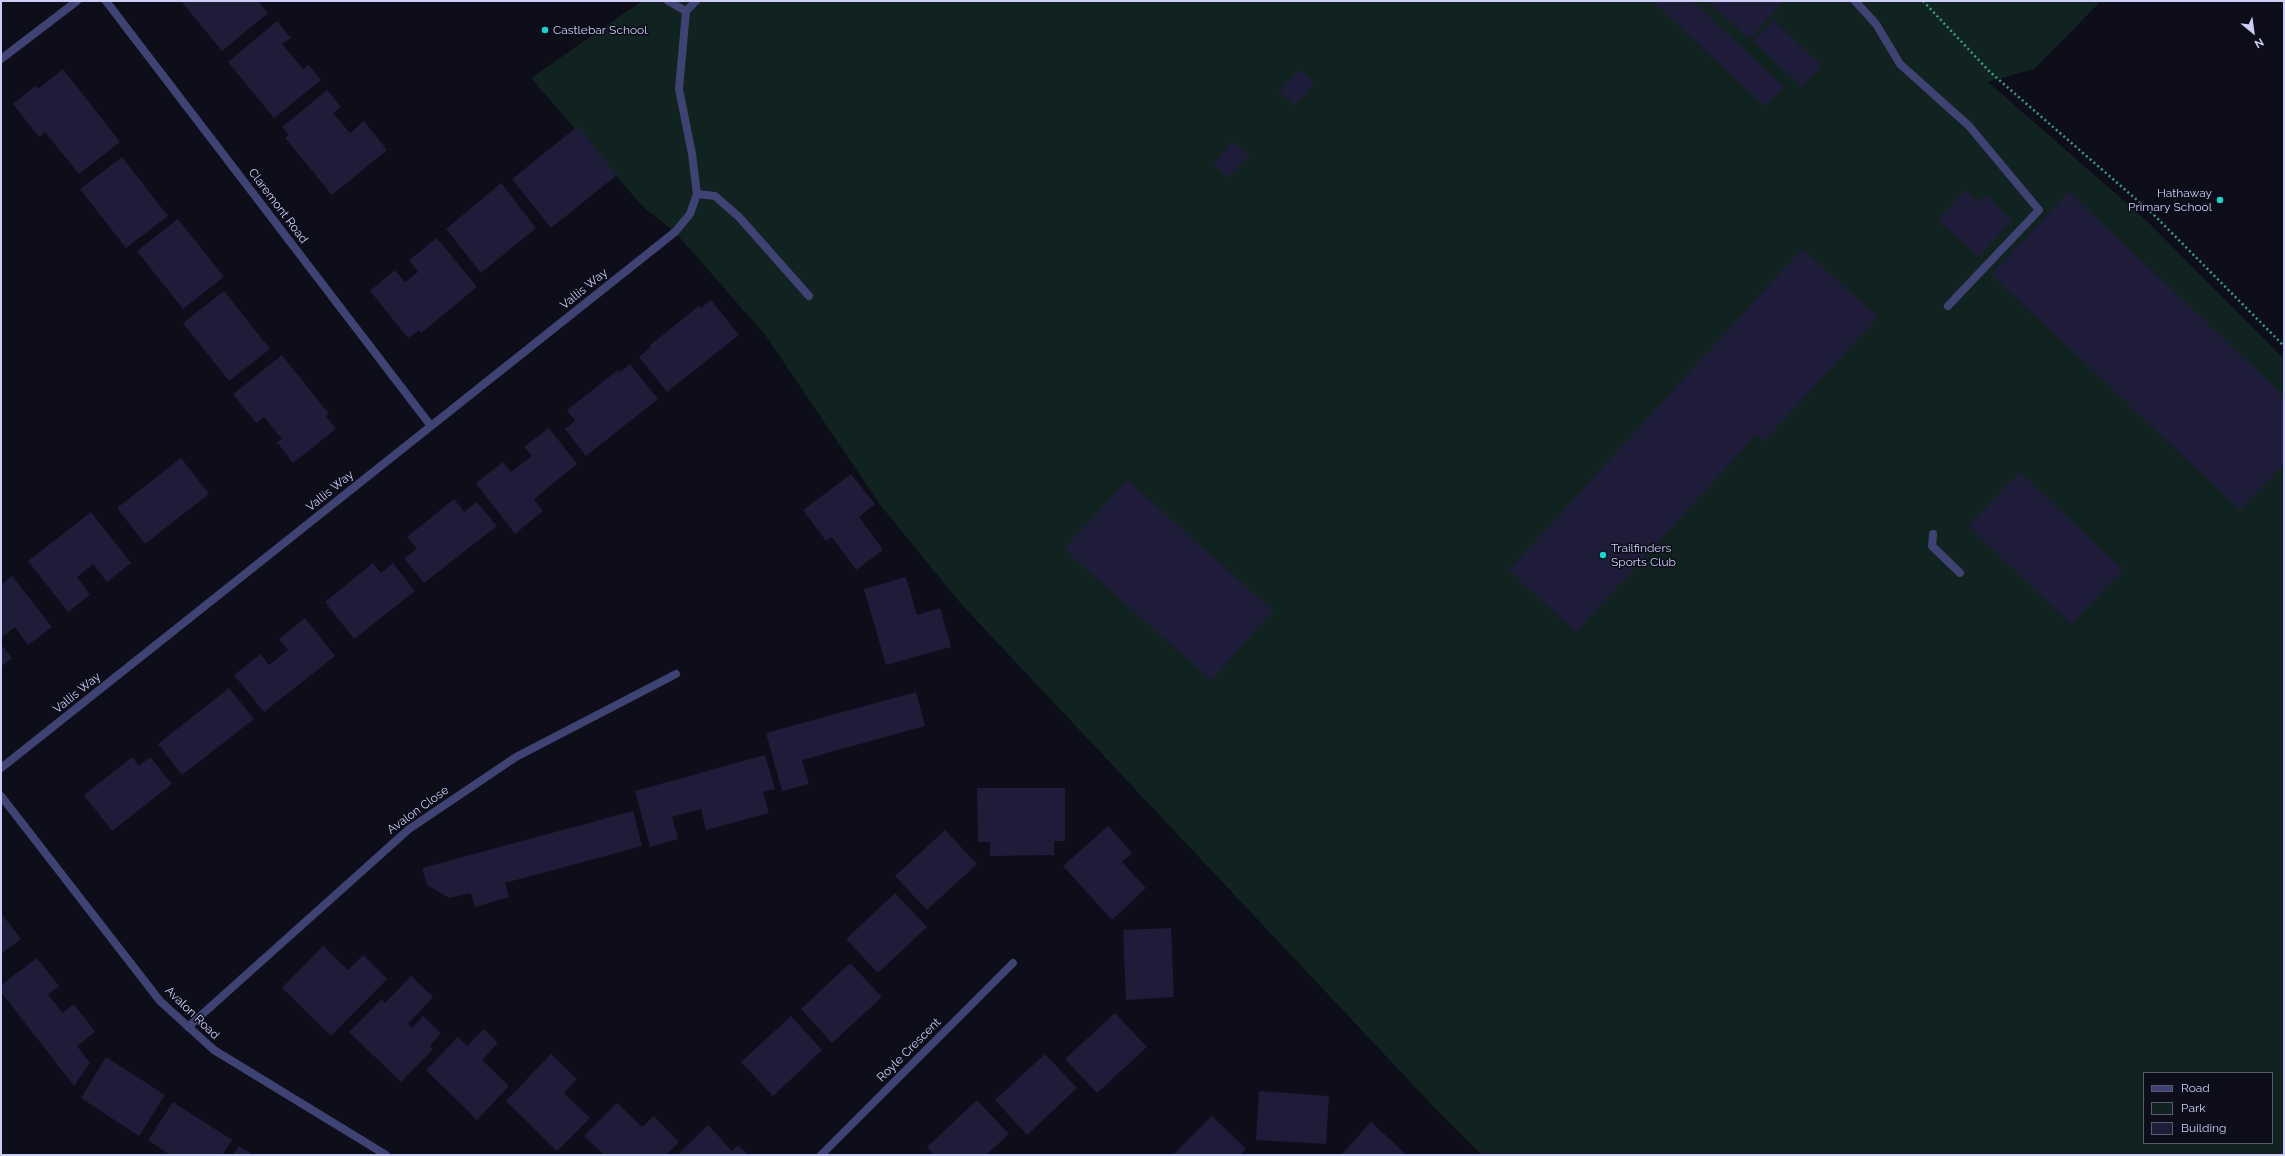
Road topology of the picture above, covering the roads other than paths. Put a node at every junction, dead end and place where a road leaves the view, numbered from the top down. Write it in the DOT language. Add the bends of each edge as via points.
graph roads {
  1 [pos="77,1"];
  2 [pos="106,1"];
  3 [pos="668,1"];
  4 [pos="696,1"];
  5 [pos="1855,1"];
  6 [pos="686,12"];
  7 [pos="1,59"];
  8 [pos="697,194"];
  9 [pos="809,296"];
  10 [pos="1948,306"];
  11 [pos="430,426"];
  12 [pos="1933,534"];
  13 [pos="1960,573"];
  14 [pos="676,674"];
  15 [pos="1,768"];
  16 [pos="1,796"];
  17 [pos="1013,963"];
  18 [pos="188,1027"];
  19 [pos="386,1155"];
  20 [pos="821,1155"];
  1 -- 7 [label="street"];
  2 -- 11 [label="street, Claremont Road"];
  3 -- 6 [label="street"];
  4 -- 6 [label="street"];
  5 -- 10 [label="street" via="1876,24 1900,64 1969,126 2039,210"];
  6 -- 8 [label="street" via="679,89"];
  8 -- 9 [label="street" via="715,196 739,217"];
  8 -- 11 [label="street, Vallis Way" via="690,214 675,232"];
  11 -- 15 [label="street, Vallis Way"];
  12 -- 13 [label="street" via="1932,546"];
  14 -- 18 [label="street, Avalon Close" via="516,757 409,829"];
  16 -- 18 [label="street, Avalon Road" via="160,1001"];
  17 -- 20 [label="street, Royle Crescent"];
  18 -- 19 [label="street, Avalon Road" via="214,1050"];
}
